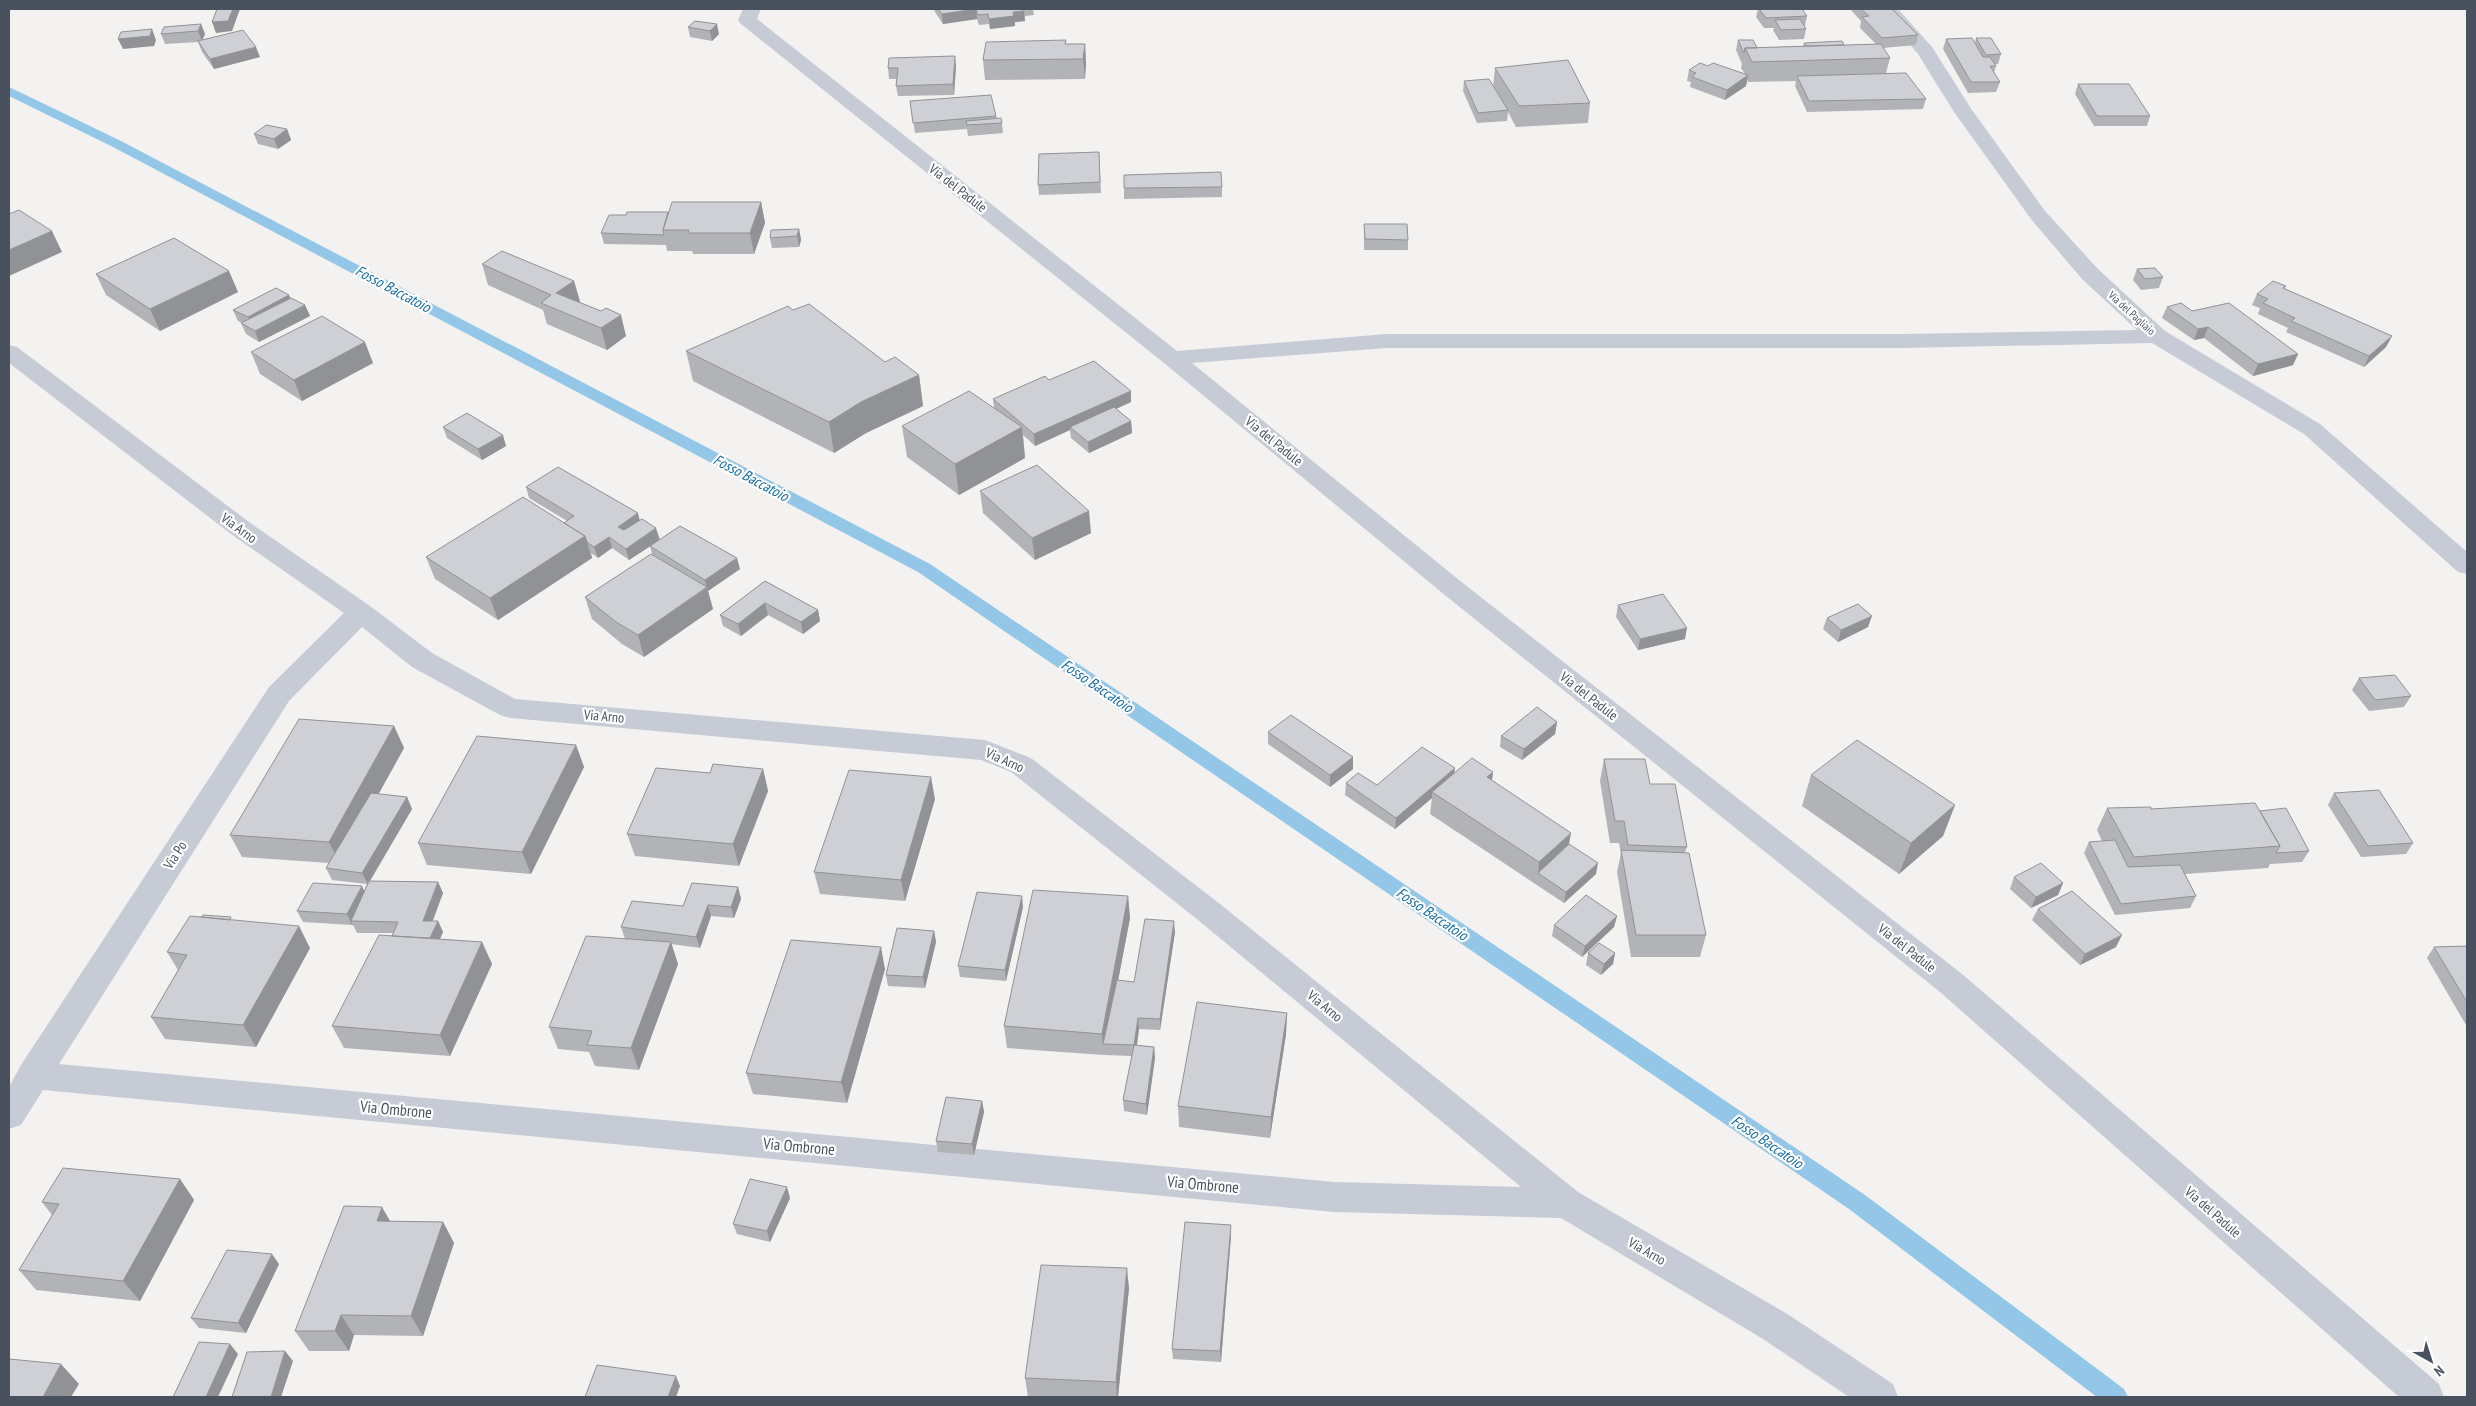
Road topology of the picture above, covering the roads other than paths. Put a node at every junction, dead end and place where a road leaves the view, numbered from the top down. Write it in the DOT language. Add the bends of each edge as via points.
graph roads {
  1 [pos="752,9"];
  2 [pos="1889,9"];
  3 [pos="2157,336"];
  4 [pos="9,352"];
  5 [pos="1172,358"];
  6 [pos="2467,566"];
  7 [pos="361,612"];
  8 [pos="33,1075"];
  9 [pos="9,1115"];
  10 [pos="1566,1203"];
  11 [pos="1880,1397"];
  12 [pos="2426,1397"];
  1 -- 5 [label="street, Via del Padule" via="747,20"];
  2 -- 3 [label="street, Via del Pagliaio" via="1925,51 2038,215 2090,274"];
  3 -- 5 [label="street" via="1902,342 1387,341"];
  3 -- 6 [label="street, Via del Pagliaio" via="2312,428"];
  4 -- 7 [label="street, Via Arno" via="240,528"];
  5 -- 12 [label="street, Via del Padule" via="1463,596 1951,983"];
  7 -- 8 [label="street, Via Po" via="279,694"];
  7 -- 10 [label="street, Via Arno" via="422,660 510,708 984,750 1021,765 1209,912"];
  8 -- 9 [label="street, Via Po"];
  8 -- 10 [label="street, Via Ombrone" via="1334,1197"];
  10 -- 11 [label="street, Via Arno" via="1776,1327"];
}
